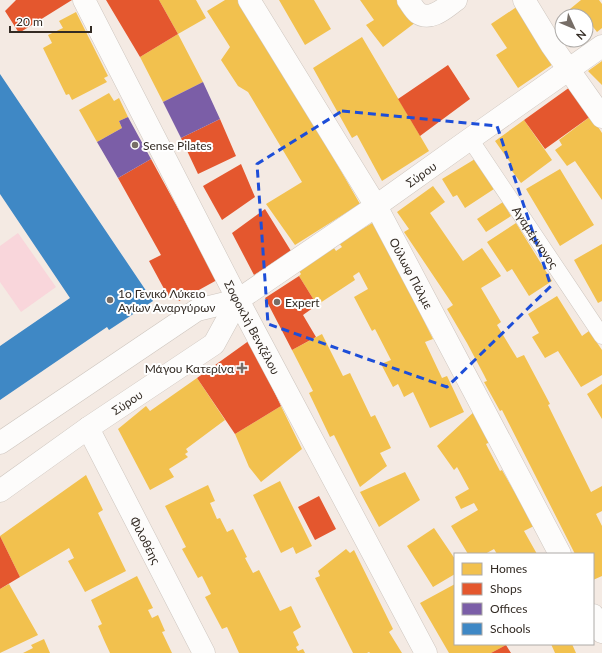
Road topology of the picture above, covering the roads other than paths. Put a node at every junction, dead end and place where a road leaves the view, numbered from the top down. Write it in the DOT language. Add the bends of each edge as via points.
graph roads {
  1 [pos="84,0"];
  2 [pos="249,0"];
  3 [pos="456,0"];
  4 [pos="524,0"];
  5 [pos="413,7"];
  6 [pos="602,46"];
  7 [pos="568,70"];
  8 [pos="602,117"];
  9 [pos="470,139"];
  10 [pos="376,206"];
  11 [pos="238,300"];
  12 [pos="602,336"];
  13 [pos="88,428"];
  14 [pos="0,444"];
  15 [pos="0,492"];
  16 [pos="559,553"];
  17 [pos="594,617"];
  18 [pos="602,632"];
  19 [pos="204,653"];
  20 [pos="426,653"];
  1 -- 11 [label="street, Σοφοκλή Βενιζέλου"];
  2 -- 10 [label="street, Ούλωφ Πάλμε"];
  3 -- 5 [label="street" via="441,11 428,16"];
  4 -- 7 [label="street"];
  6 -- 7 [label="street, Σύρου"];
  7 -- 8 [label="street"];
  7 -- 9 [label="street, Σύρου"];
  9 -- 10 [label="street, Σύρου"];
  9 -- 12 [label="lane, Αγαμέμνονος"];
  10 -- 11 [label="street, Σύρου"];
  10 -- 16 [label="street, Ούλωφ Πάλμε"];
  11 -- 13 [label="street, Σύρου" via="214,344"];
  11 -- 14 [label="street, Σύρου" via="197,310"];
  11 -- 20 [label="street, Σοφοκλή Βενιζέλου"];
  13 -- 15 [label="street, Σύρου"];
  13 -- 19 [label="street, Φιλοθέης"];
  17 -- 18 [label="street"];
}
